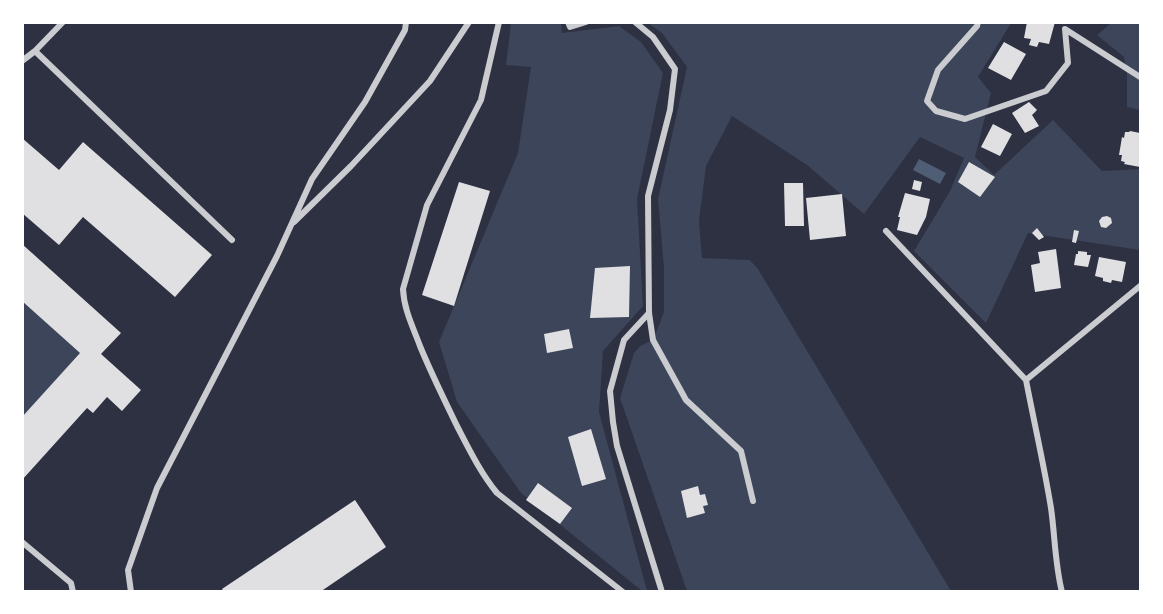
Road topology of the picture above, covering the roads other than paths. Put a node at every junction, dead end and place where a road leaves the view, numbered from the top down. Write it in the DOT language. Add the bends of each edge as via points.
graph roads {
  1 [pos="63,22"];
  2 [pos="406,22"];
  3 [pos="469,22"];
  4 [pos="499,22"];
  5 [pos="568,22"];
  6 [pos="586,22"];
  7 [pos="635,22"];
  8 [pos="978,22"];
  9 [pos="34,51"];
  10 [pos="22,61"];
  11 [pos="1140,77"];
  12 [pos="292,224"];
  13 [pos="886,231"];
  14 [pos="232,240"];
  15 [pos="1140,286"];
  16 [pos="649,313"];
  17 [pos="1026,380"];
  18 [pos="753,501"];
  19 [pos="22,542"];
  20 [pos="73,591"];
  21 [pos="131,591"];
  22 [pos="623,591"];
  23 [pos="662,591"];
  24 [pos="1062,591"];
  1 -- 9 [label="street"];
  2 -- 12 [label="street" via="365,102 312,180"];
  3 -- 12 [label="street" via="430,81"];
  4 -- 22 [label="street" via="481,100 427,205 403,289 404,300 432,375 486,480 497,493"];
  5 -- 6 [label="street" via="570,27"];
  7 -- 16 [label="street" via="653,37 675,69 670,110 648,196"];
  8 -- 11 [label="street" via="938,70 927,102 936,111 965,119 1046,91 1068,63 1065,29"];
  9 -- 10 [label="street"];
  9 -- 14 [label="street"];
  12 -- 21 [label="street" via="157,488 128,570"];
  13 -- 17 [label="street"];
  15 -- 17 [label="street"];
  16 -- 18 [label="street" via="653,340 686,399 741,451"];
  16 -- 23 [label="street" via="624,340 610,391 617,446"];
  17 -- 24 [label="street"];
  19 -- 20 [label="street" via="71,583"];
}
